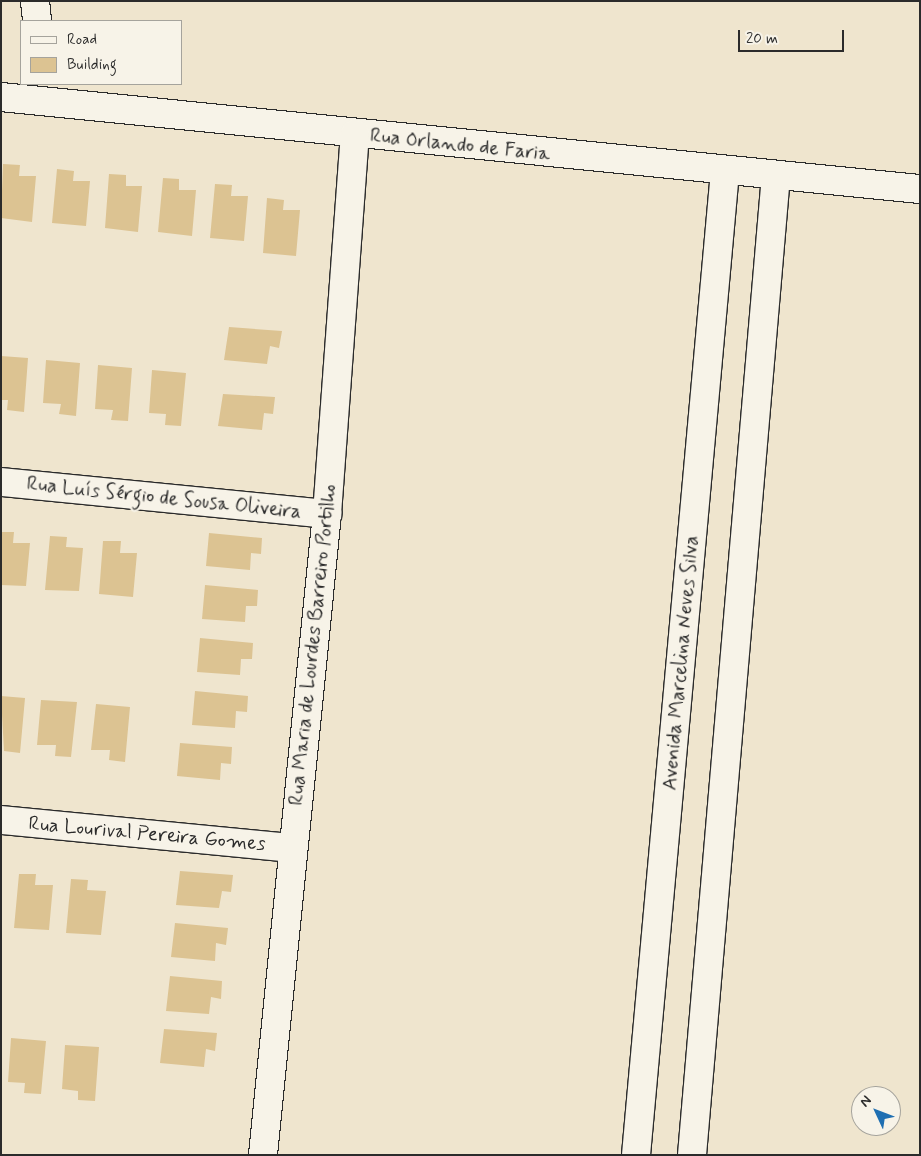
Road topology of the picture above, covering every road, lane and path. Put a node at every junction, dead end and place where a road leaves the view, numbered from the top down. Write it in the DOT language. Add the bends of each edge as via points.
graph roads {
  1 [pos="35,1"];
  2 [pos="37,20"];
  3 [pos="50,92"];
  4 [pos="1,96"];
  5 [pos="355,134"];
  6 [pos="725,172"];
  7 [pos="776,176"];
  8 [pos="920,189"];
  9 [pos="1,482"];
  10 [pos="327,514"];
  11 [pos="1,820"];
  12 [pos="292,848"];
  13 [pos="263,1155"];
  14 [pos="636,1155"];
  15 [pos="692,1155"];
  1 -- 2 [label="street"];
  3 -- 4 [label="street, Rua Orlando de Faria"];
  3 -- 5 [label="street, Rua Orlando de Faria"];
  5 -- 6 [label="street, Rua Orlando de Faria"];
  5 -- 10 [label="street, Rua Maria de Lourdes Barreiro Portilho"];
  6 -- 7 [label="street, Rua Orlando de Faria"];
  6 -- 14 [label="street, Avenida Marcelina Neves Silva"];
  7 -- 8 [label="street, Rua Orlando de Faria"];
  7 -- 15 [label="street"];
  9 -- 10 [label="street, Rua Luís Sérgio de Sousa Oliveira"];
  10 -- 12 [label="street, Rua Maria de Lourdes Barreiro Portilho"];
  11 -- 12 [label="street, Rua Lourival Pereira Gomes"];
  12 -- 13 [label="street, Rua Maria de Lourdes Barreiro Portilho"];
}
